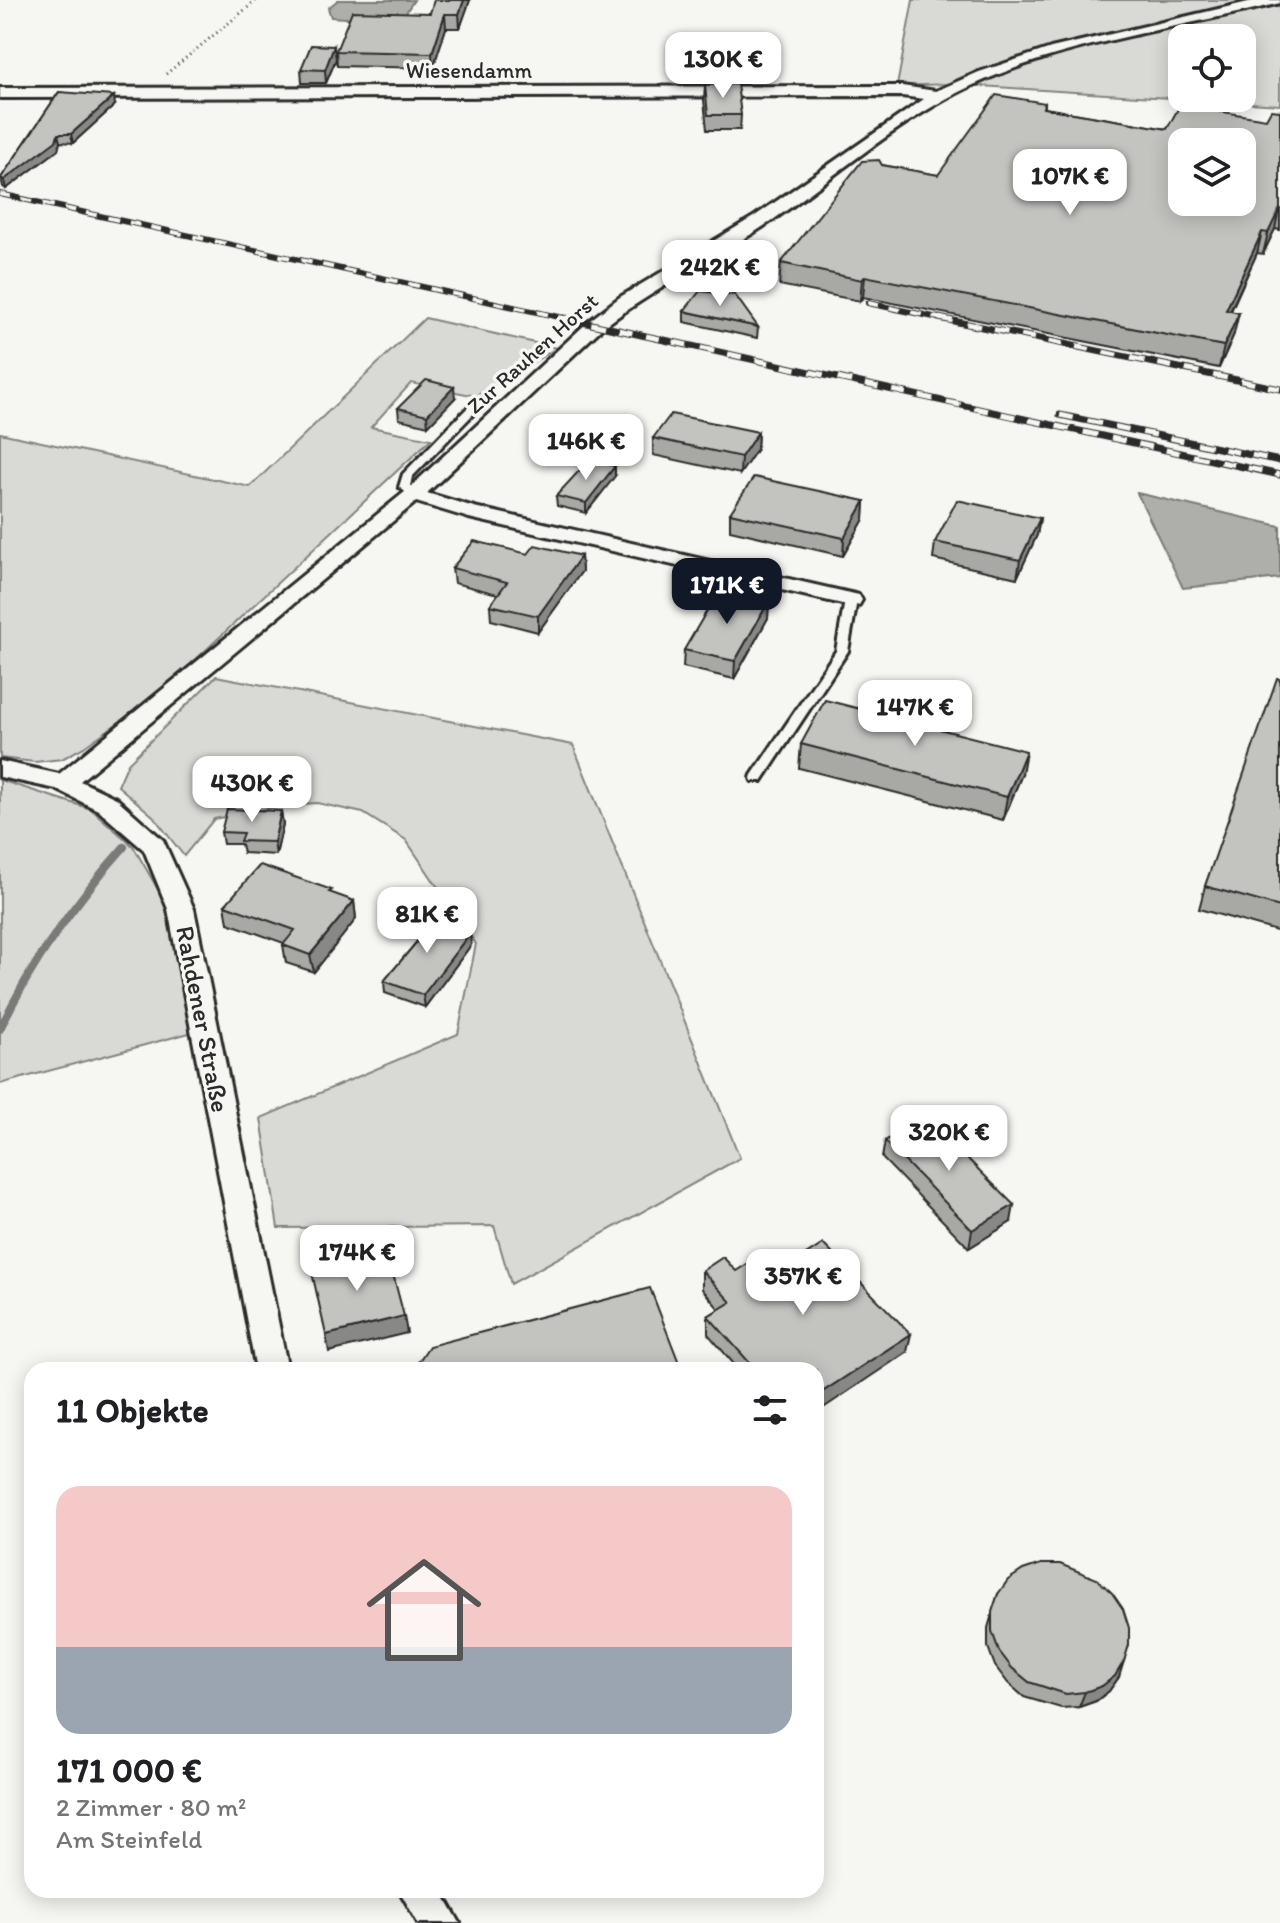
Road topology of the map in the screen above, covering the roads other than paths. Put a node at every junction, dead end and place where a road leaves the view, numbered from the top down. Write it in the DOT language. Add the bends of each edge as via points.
graph roads {
  1 [pos="1273,0"];
  2 [pos="1280,5"];
  3 [pos="1217,7"];
  4 [pos="0,93"];
  5 [pos="938,96"];
  6 [pos="477,404"];
  7 [pos="413,495"];
  8 [pos="851,600"];
  9 [pos="0,769"];
  10 [pos="757,778"];
  11 [pos="63,783"];
  12 [pos="270,1362"];
  13 [pos="424,1898"];
  14 [pos="441,1923"];
  1 -- 2 [label="street"];
  1 -- 3 [label="street, Zur Rauhen Horst"];
  3 -- 5 [label="street, Zur Rauhen Horst" via="1056,51"];
  4 -- 5 [label="street, Wiesendamm" via="902,91"];
  5 -- 7 [label="street, Zur Rauhen Horst" via="761,220 626,301"];
  6 -- 7 [label="lane" via="407,476 404,487"];
  7 -- 8 [label="street"];
  7 -- 11 [label="street, Zur Rauhen Horst"];
  8 -- 10 [label="lane" via="842,651"];
  9 -- 11 [label="street, Rahdener Straße"];
  11 -- 12 [label="street, Rahdener Straße" via="107,804 154,846 181,909"];
  13 -- 14 [label="street"];
}
